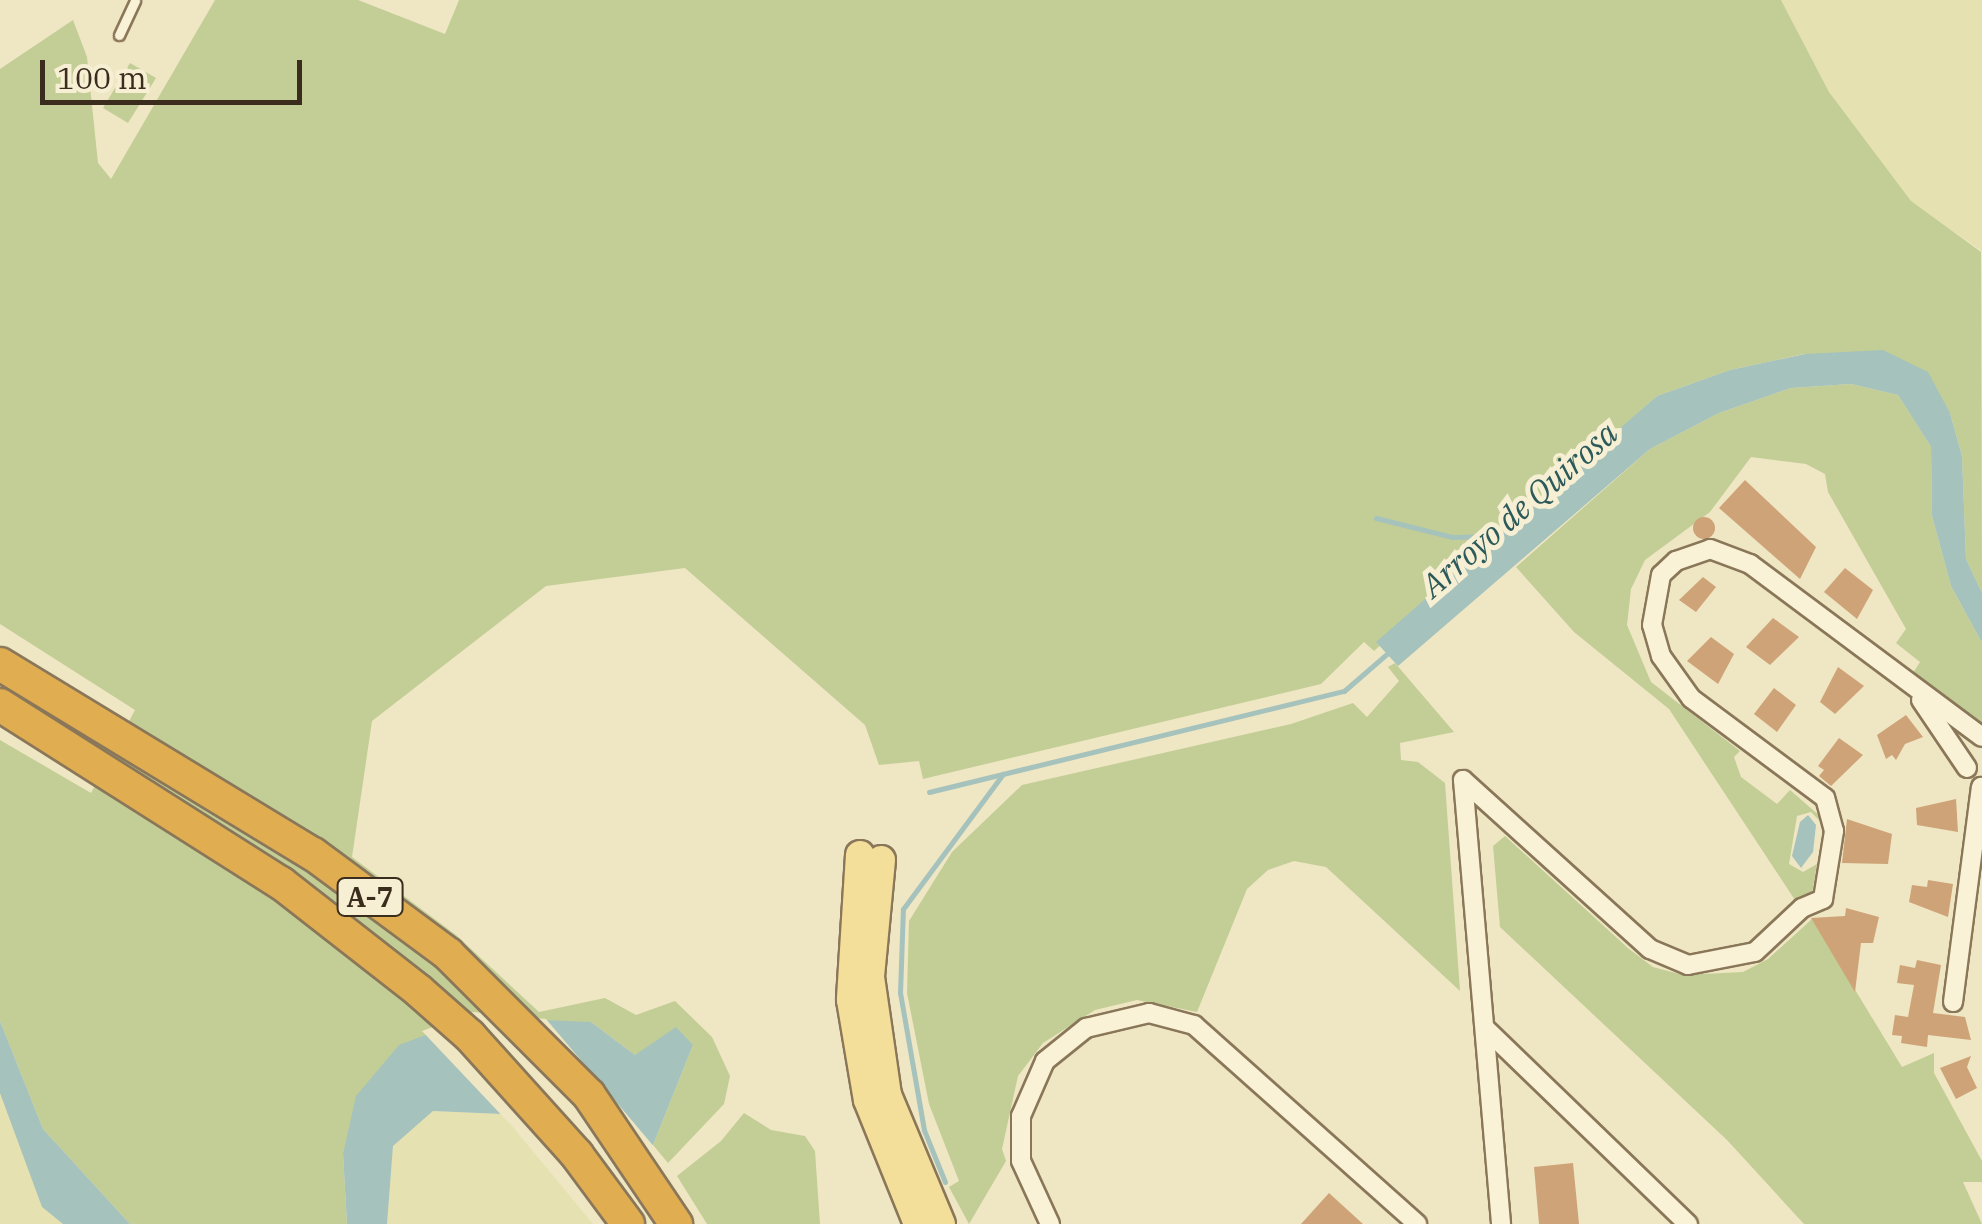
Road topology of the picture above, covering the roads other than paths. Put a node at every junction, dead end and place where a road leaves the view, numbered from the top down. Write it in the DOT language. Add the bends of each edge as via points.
graph roads {
  1 [pos="135,0"];
  2 [pos="119,35"];
  3 [pos="0,664"];
  4 [pos="1896,674"];
  5 [pos="0,705"];
  6 [pos="1982,738"];
  7 [pos="1982,748"];
  8 [pos="112,754"];
  9 [pos="1966,768"];
  10 [pos="1982,787"];
  11 [pos="378,958"];
  12 [pos="1952,1002"];
  13 [pos="1486,1029"];
  14 [pos="590,1095"];
  15 [pos="606,1224"];
  16 [pos="628,1224"];
  17 [pos="676,1224"];
  18 [pos="692,1224"];
  19 [pos="918,1224"];
  20 [pos="941,1224"];
  21 [pos="1050,1224"];
  22 [pos="1416,1224"];
  23 [pos="1501,1224"];
  24 [pos="1688,1224"];
  1 -- 2 [label="lane"];
  3 -- 8 [label="highway, A-7"];
  4 -- 6 [label="street"];
  4 -- 9 [label="street" via="1930,709"];
  4 -- 13 [label="street" via="1731,552 1697,552 1661,575 1652,625 1676,682 1826,798 1832,812 1823,899 1802,908 1755,952 1688,965 1650,949 1463,780"];
  5 -- 8 [label="highway, A-7"];
  7 -- 9 [label="street"];
  8 -- 11 [label="highway, A-7"];
  8 -- 14 [label="highway, A-7" via="313,854 448,954"];
  9 -- 10 [label="street"];
  10 -- 12 [label="street"];
  11 -- 15 [label="highway" via="517,1110"];
  11 -- 16 [label="highway, A-7" via="470,1036 577,1155"];
  13 -- 23 [label="street"];
  13 -- 24 [label="street"];
  14 -- 17 [label="highway, A-7"];
  14 -- 18 [label="highway"];
  19 -- 20 [label="main road" via="868,1100 851,1000 870,858 870,977 887,1094"];
  21 -- 22 [label="street" via="1021,1161 1021,1116 1046,1062 1086,1028 1149,1013 1194,1026"];
}
